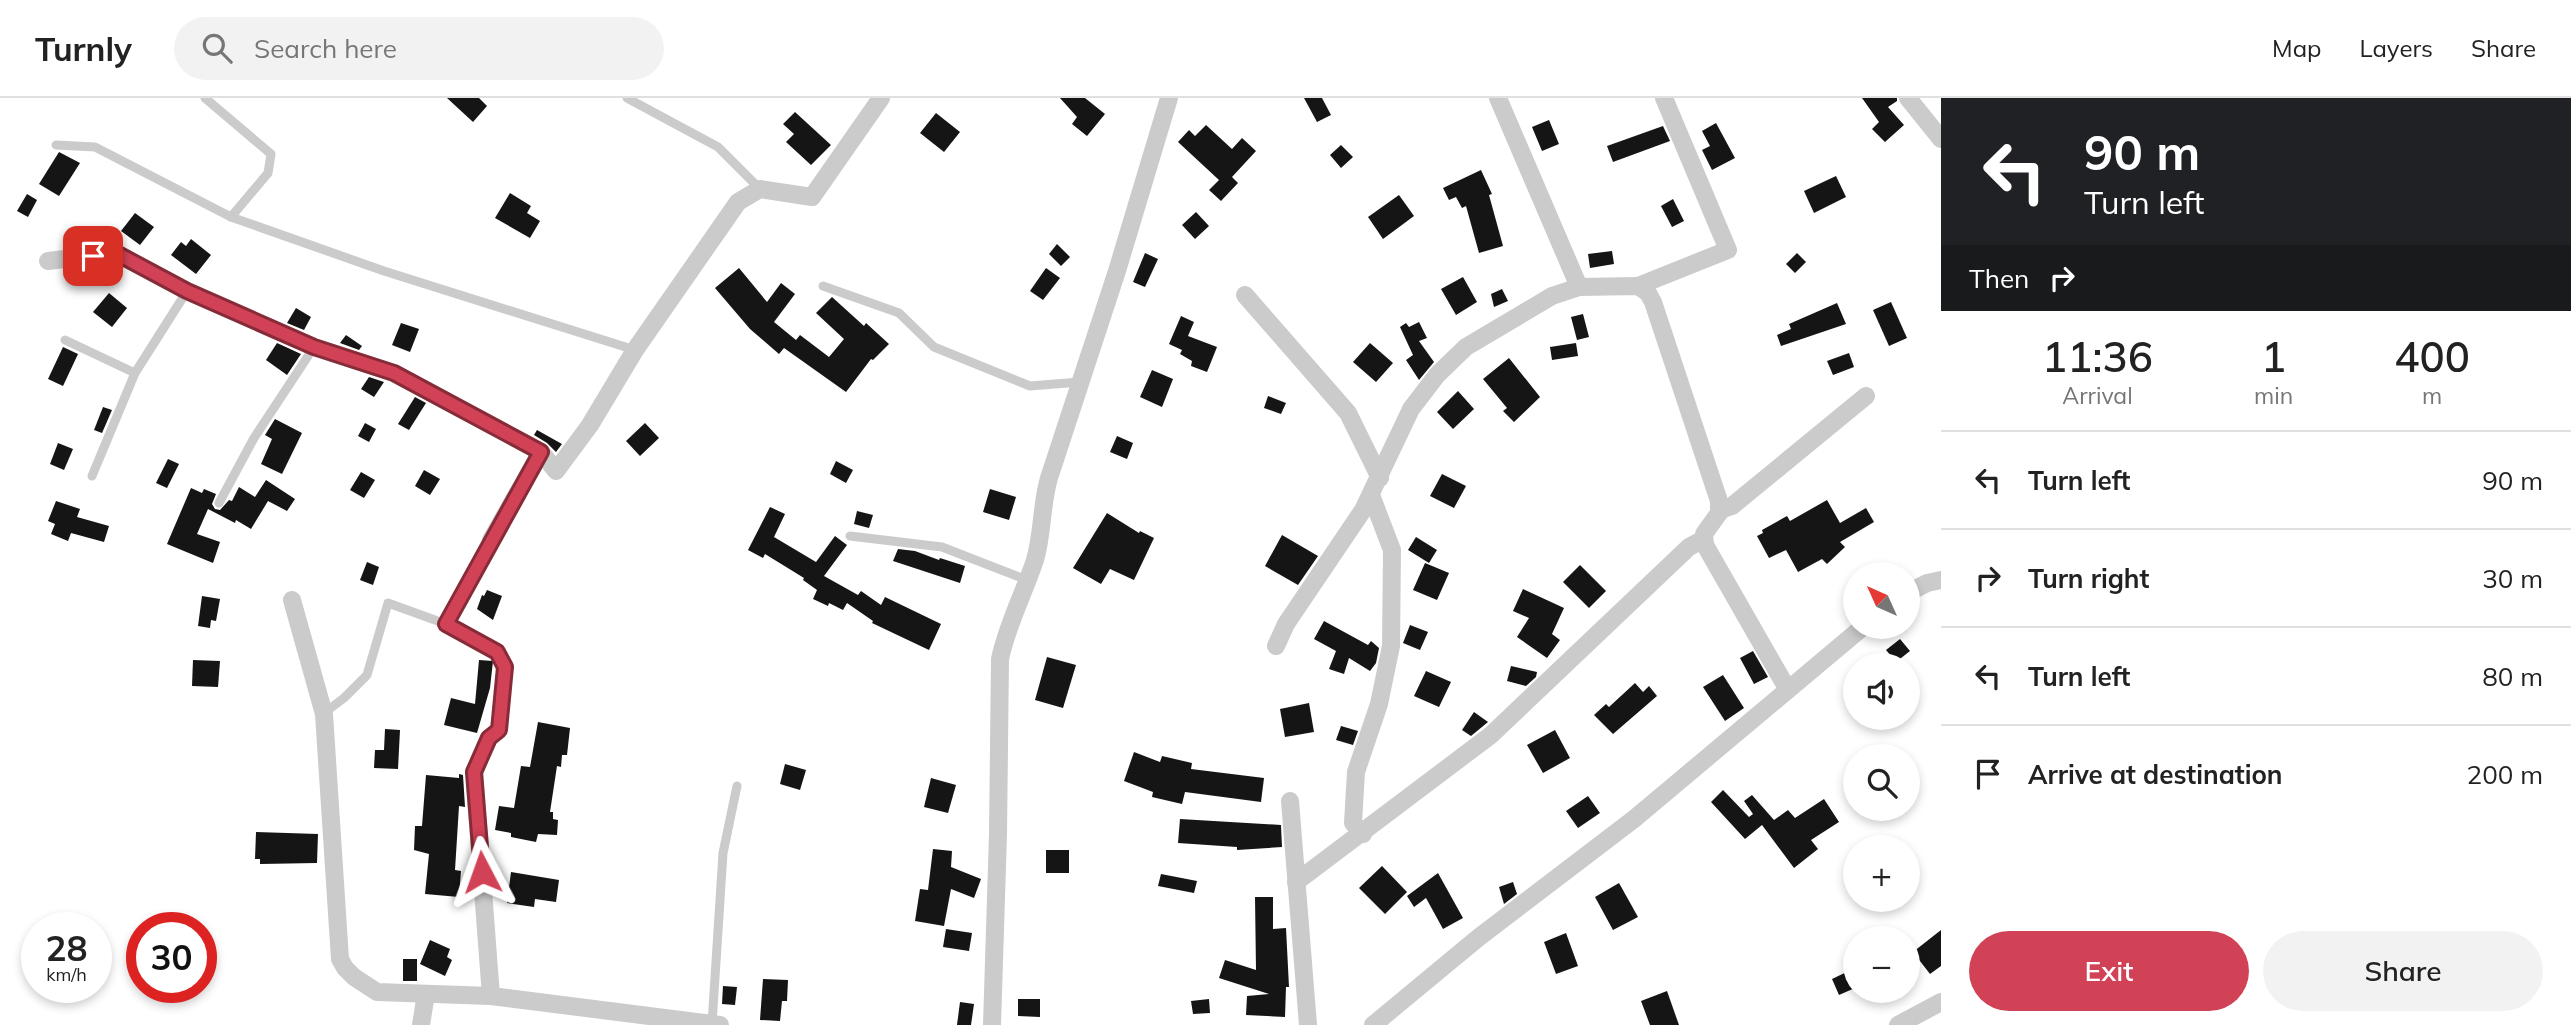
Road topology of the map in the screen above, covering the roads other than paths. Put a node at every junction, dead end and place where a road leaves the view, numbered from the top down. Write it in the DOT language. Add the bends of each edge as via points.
graph roads {
  1 [pos="205,98"];
  2 [pos="627,98"];
  3 [pos="881,98"];
  4 [pos="1169,98"];
  5 [pos="1498,98"];
  6 [pos="1664,98"];
  7 [pos="1908,98"];
  8 [pos="1941,139"];
  9 [pos="56,145"];
  10 [pos="760,189"];
  11 [pos="231,216"];
  12 [pos="48,261"];
  13 [pos="823,286"];
  14 [pos="1638,286"];
  15 [pos="1579,287"];
  16 [pos="187,291"];
  17 [pos="1245,295"];
  18 [pos="65,340"];
  19 [pos="314,347"];
  20 [pos="635,350"];
  21 [pos="135,373"];
  22 [pos="1080,382"];
  23 [pos="1866,396"];
  24 [pos="541,452"];
  25 [pos="92,476"];
  26 [pos="1380,478"];
  27 [pos="1371,495"];
  28 [pos="219,503"];
  29 [pos="1719,513"];
  30 [pos="850,536"];
  31 [pos="1704,539"];
  32 [pos="491,540"];
  33 [pos="1027,580"];
  34 [pos="1941,580"];
  35 [pos="1920,587"];
  36 [pos="292,600"];
  37 [pos="446,624"];
  38 [pos="1849,639"];
  39 [pos="1276,646"];
  40 [pos="1788,690"];
  41 [pos="324,714"];
  42 [pos="489,738"];
  43 [pos="737,786"];
  44 [pos="1290,801"];
  45 [pos="1363,834"];
  46 [pos="1296,882"];
  47 [pos="426,993"];
  48 [pos="491,996"];
  49 [pos="1941,1002"];
  50 [pos="421,1025"];
  51 [pos="716,1025"];
  52 [pos="992,1025"];
  53 [pos="1308,1025"];
  54 [pos="1373,1025"];
  55 [pos="1898,1025"];
  1 -- 11 [label="lane" via="271,154 268,173"];
  2 -- 10 [label="lane" via="718,147"];
  3 -- 10 [label="street" via="813,197"];
  4 -- 22 [label="street"];
  5 -- 15 [label="street"];
  6 -- 14 [label="street" via="1728,250"];
  7 -- 8 [label="street"];
  9 -- 11 [label="lane" via="95,147"];
  10 -- 20 [label="street" via="738,202"];
  11 -- 20 [label="lane" via="384,271"];
  12 -- 16 [label="street" via="116,253"];
  13 -- 22 [label="lane" via="899,313 934,347 1030,386"];
  14 -- 15 [label="street"];
  14 -- 29 [label="street" via="1653,302 1719,501"];
  15 -- 26 [label="street" via="1552,296 1465,347 1412,409"];
  16 -- 19 [label="street"];
  16 -- 21 [label="lane"];
  17 -- 26 [label="street" via="1348,414"];
  18 -- 21 [label="lane"];
  19 -- 24 [label="street" via="394,373"];
  19 -- 28 [label="lane" via="254,438"];
  20 -- 24 [label="street" via="556,471"];
  21 -- 25 [label="lane"];
  22 -- 33 [label="street" via="1042,501 1035,557"];
  23 -- 29 [label="street"];
  24 -- 32 [label="street"];
  26 -- 27 [label="street"];
  27 -- 39 [label="street"];
  27 -- 45 [label="street" via="1392,550 1391,646 1379,704 1356,772 1353,823"];
  29 -- 31 [label="street"];
  30 -- 33 [label="lane" via="942,547"];
  31 -- 40 [label="street"];
  31 -- 45 [label="street" via="1689,547 1491,735"];
  32 -- 37 [label="lane"];
  33 -- 52 [label="street" via="1000,659"];
  34 -- 35 [label="street"];
  36 -- 41 [label="street"];
  37 -- 41 [label="lane" via="388,603 367,675"];
  37 -- 42 [label="lane" via="497,652 505,667 499,730"];
  38 -- 40 [label="street"];
  40 -- 54 [label="street" via="1634,819 1478,937"];
  41 -- 47 [label="street" via="340,959 354,978 377,992"];
  42 -- 48 [label="street" via="474,772"];
  43 -- 51 [label="lane" via="723,853"];
  44 -- 46 [label="street"];
  45 -- 46 [label="street"];
  46 -- 53 [label="street"];
  47 -- 48 [label="street"];
  47 -- 50 [label="street"];
  48 -- 51 [label="street"];
  49 -- 55 [label="street"];
}
